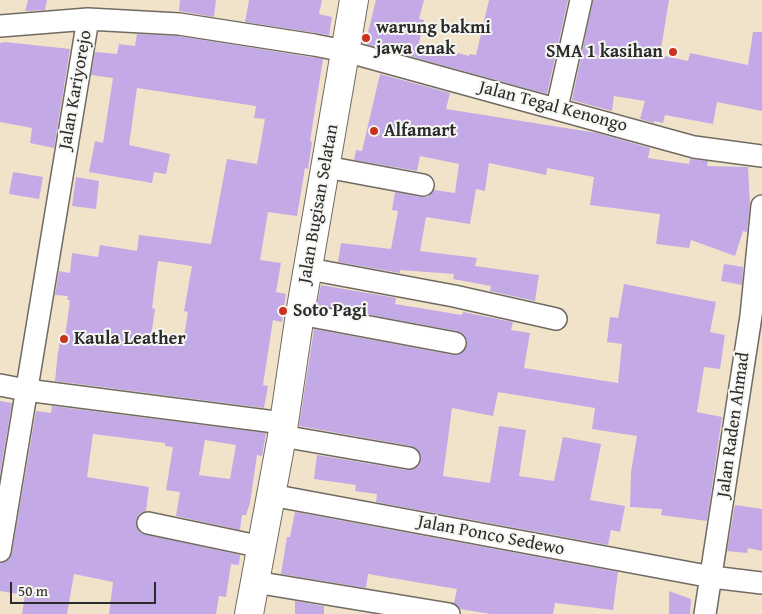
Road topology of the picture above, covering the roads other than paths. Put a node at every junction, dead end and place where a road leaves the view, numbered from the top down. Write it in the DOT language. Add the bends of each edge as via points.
graph roads {
  1 [pos="354,0"];
  2 [pos="581,0"];
  3 [pos="88,19"];
  4 [pos="0,26"];
  5 [pos="345,51"];
  6 [pos="557,108"];
  7 [pos="762,156"];
  8 [pos="326,167"];
  9 [pos="423,185"];
  10 [pos="762,206"];
  11 [pos="309,269"];
  12 [pos="300,314"];
  13 [pos="556,319"];
  14 [pos="455,343"];
  15 [pos="0,385"];
  16 [pos="26,390"];
  17 [pos="282,429"];
  18 [pos="409,458"];
  19 [pos="271,495"];
  20 [pos="148,523"];
  21 [pos="262,547"];
  22 [pos="0,551"];
  23 [pos="712,577"];
  24 [pos="255,582"];
  25 [pos="762,583"];
  26 [pos="248,614"];
  27 [pos="449,614"];
  28 [pos="705,614"];
  1 -- 5 [label="street, Jalan Bugisan Selatan"];
  2 -- 6 [label="street"];
  3 -- 4 [label="street"];
  3 -- 5 [label="street, Jalan Kariyorejo" via="179,24"];
  3 -- 16 [label="street, Jalan Kariyorejo"];
  5 -- 6 [label="street, Jalan Tegal Kenongo"];
  5 -- 8 [label="street, Jalan Bugisan Selatan"];
  6 -- 7 [label="street, Jalan Tegal Kenongo" via="694,147"];
  8 -- 9 [label="street"];
  8 -- 11 [label="street, Jalan Bugisan Selatan"];
  10 -- 23 [label="street, Jalan Raden Ahmad" via="751,316"];
  11 -- 12 [label="street, Jalan Bugisan Selatan"];
  11 -- 13 [label="street"];
  12 -- 14 [label="street"];
  12 -- 17 [label="street, Jalan Bugisan Selatan"];
  15 -- 16 [label="street"];
  16 -- 17 [label="street"];
  16 -- 22 [label="street, Jalan Kariyorejo"];
  17 -- 18 [label="street"];
  17 -- 19 [label="street, Jalan Bugisan Selatan"];
  19 -- 21 [label="street, Jalan Bugisan Selatan"];
  19 -- 23 [label="street, Jalan Ponco Sedewo"];
  20 -- 21 [label="street"];
  21 -- 24 [label="street, Jalan Bugisan Selatan"];
  23 -- 25 [label="street, Jalan Ponco Sedewo"];
  23 -- 28 [label="street, Jalan Raden Ahmad"];
  24 -- 26 [label="street, Jalan Bugisan Selatan"];
  24 -- 27 [label="street"];
}
